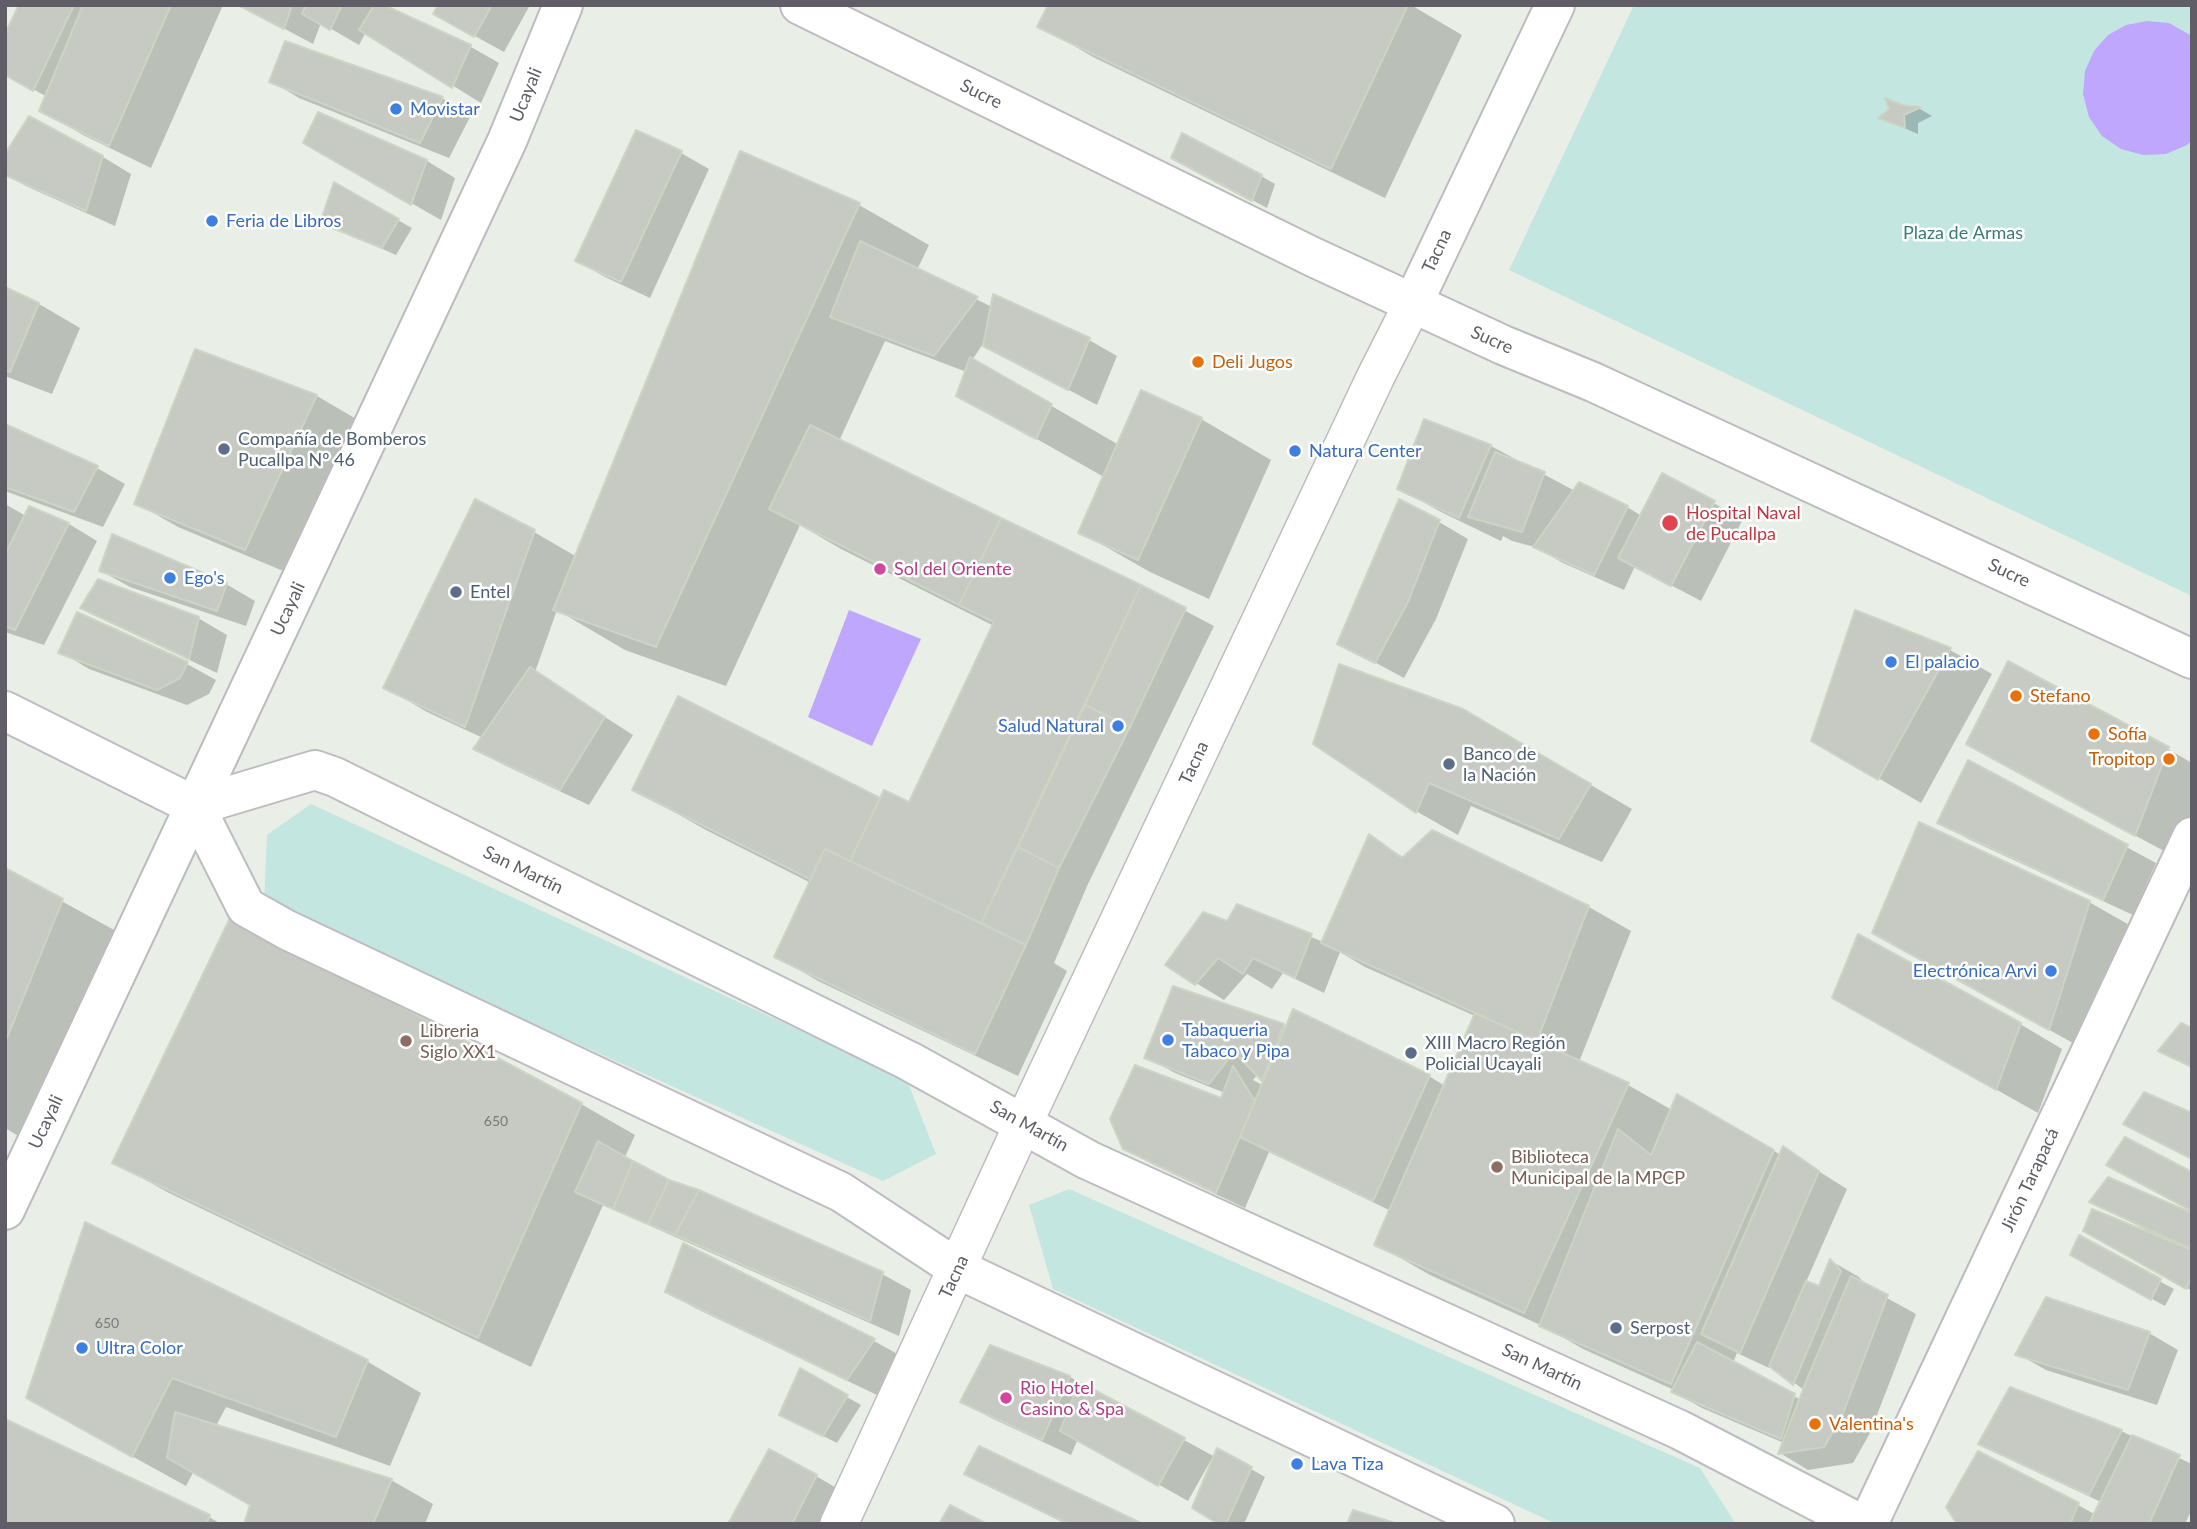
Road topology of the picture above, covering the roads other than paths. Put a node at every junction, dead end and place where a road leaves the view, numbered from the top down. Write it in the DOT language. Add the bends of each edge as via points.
graph roads {
  1 [pos="563,5"];
  2 [pos="800,5"];
  3 [pos="1555,5"];
  4 [pos="1413,303"];
  5 [pos="2192,659"];
  6 [pos="5,711"];
  7 [pos="195,806"];
  8 [pos="2192,837"];
  9 [pos="1024,1122"];
  10 [pos="5,1210"];
  11 [pos="958,1269"];
  12 [pos="839,1524"];
  13 [pos="1495,1524"];
  14 [pos="1861,1524"];
  15 [pos="1868,1524"];
  1 -- 7 [label="street, Ucayali" via="495,166"];
  2 -- 4 [label="street, Sucre"];
  3 -- 4 [label="street, Tacna"];
  4 -- 5 [label="street, Sucre"];
  4 -- 9 [label="street, Tacna"];
  6 -- 7 [label="street"];
  7 -- 9 [label="street, San Martín" via="315,770 335,777"];
  7 -- 10 [label="street, Ucayali"];
  7 -- 11 [label="street" via="246,907 841,1192"];
  8 -- 15 [label="street, Jirón Tarapacá"];
  9 -- 11 [label="street, Tacna"];
  9 -- 14 [label="street, San Martín" via="1088,1160 1680,1430"];
  11 -- 12 [label="street, Tacna"];
  11 -- 13 [label="street"];
}
